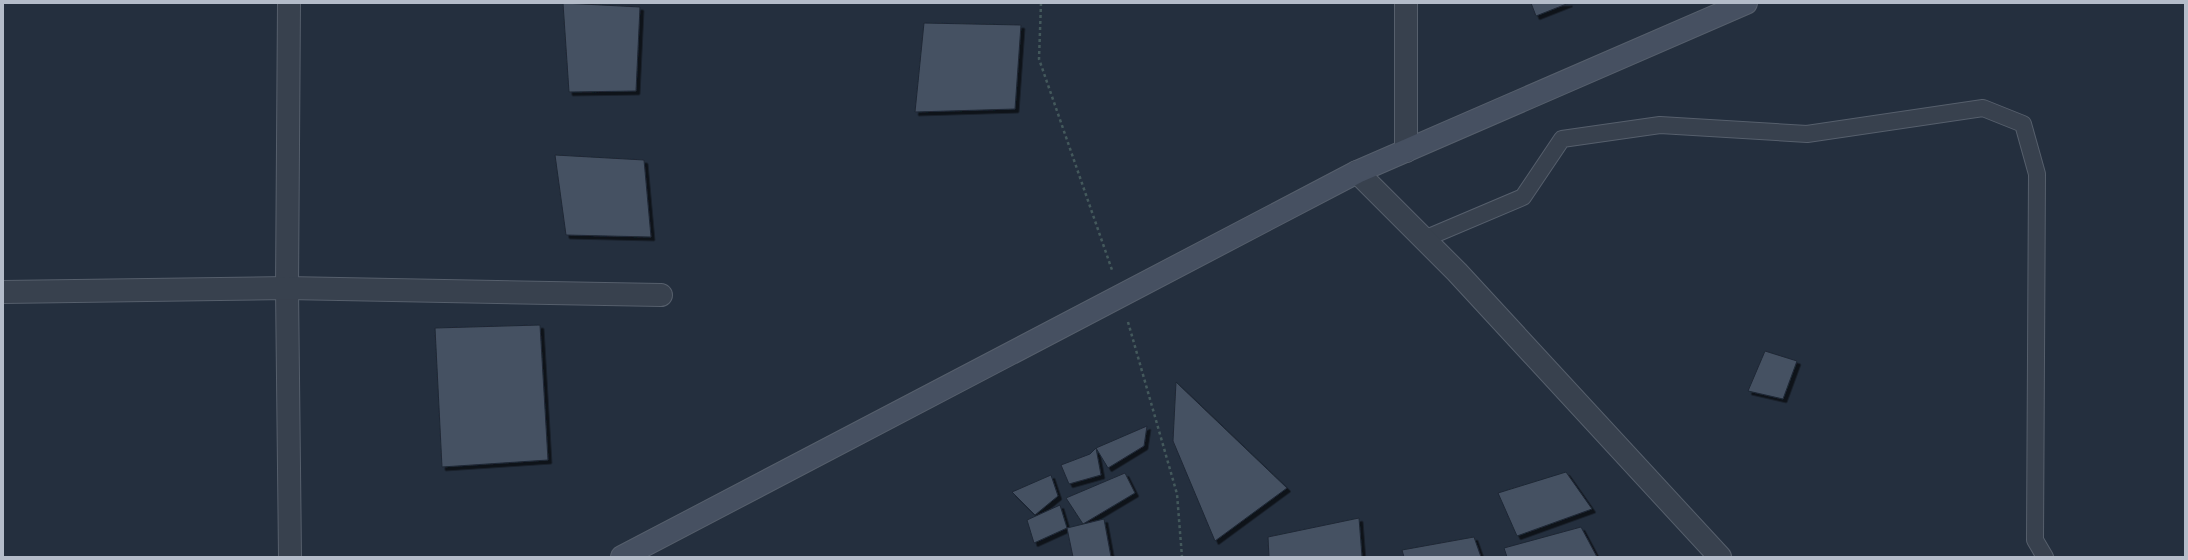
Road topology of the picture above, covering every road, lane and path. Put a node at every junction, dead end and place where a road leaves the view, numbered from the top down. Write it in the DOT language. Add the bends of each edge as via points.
graph roads {
  1 [pos="288,3"];
  2 [pos="1406,3"];
  3 [pos="1746,3"];
  4 [pos="1406,151"];
  5 [pos="1357,172"];
  6 [pos="1424,239"];
  7 [pos="287,288"];
  8 [pos="3,292"];
  9 [pos="661,295"];
  10 [pos="290,557"];
  11 [pos="622,557"];
  12 [pos="1720,557"];
  13 [pos="2045,557"];
  1 -- 7 [label="street"];
  2 -- 4 [label="street"];
  3 -- 4 [label="main road"];
  4 -- 5 [label="main road"];
  5 -- 6 [label="street"];
  5 -- 11 [label="main road"];
  6 -- 12 [label="street"];
  6 -- 13 [label="lane" via="1524,197 1562,139 1660,125 1807,134 1983,108 2023,124 2037,174 2035,540"];
  7 -- 8 [label="street"];
  7 -- 9 [label="street"];
  7 -- 10 [label="street"];
}
